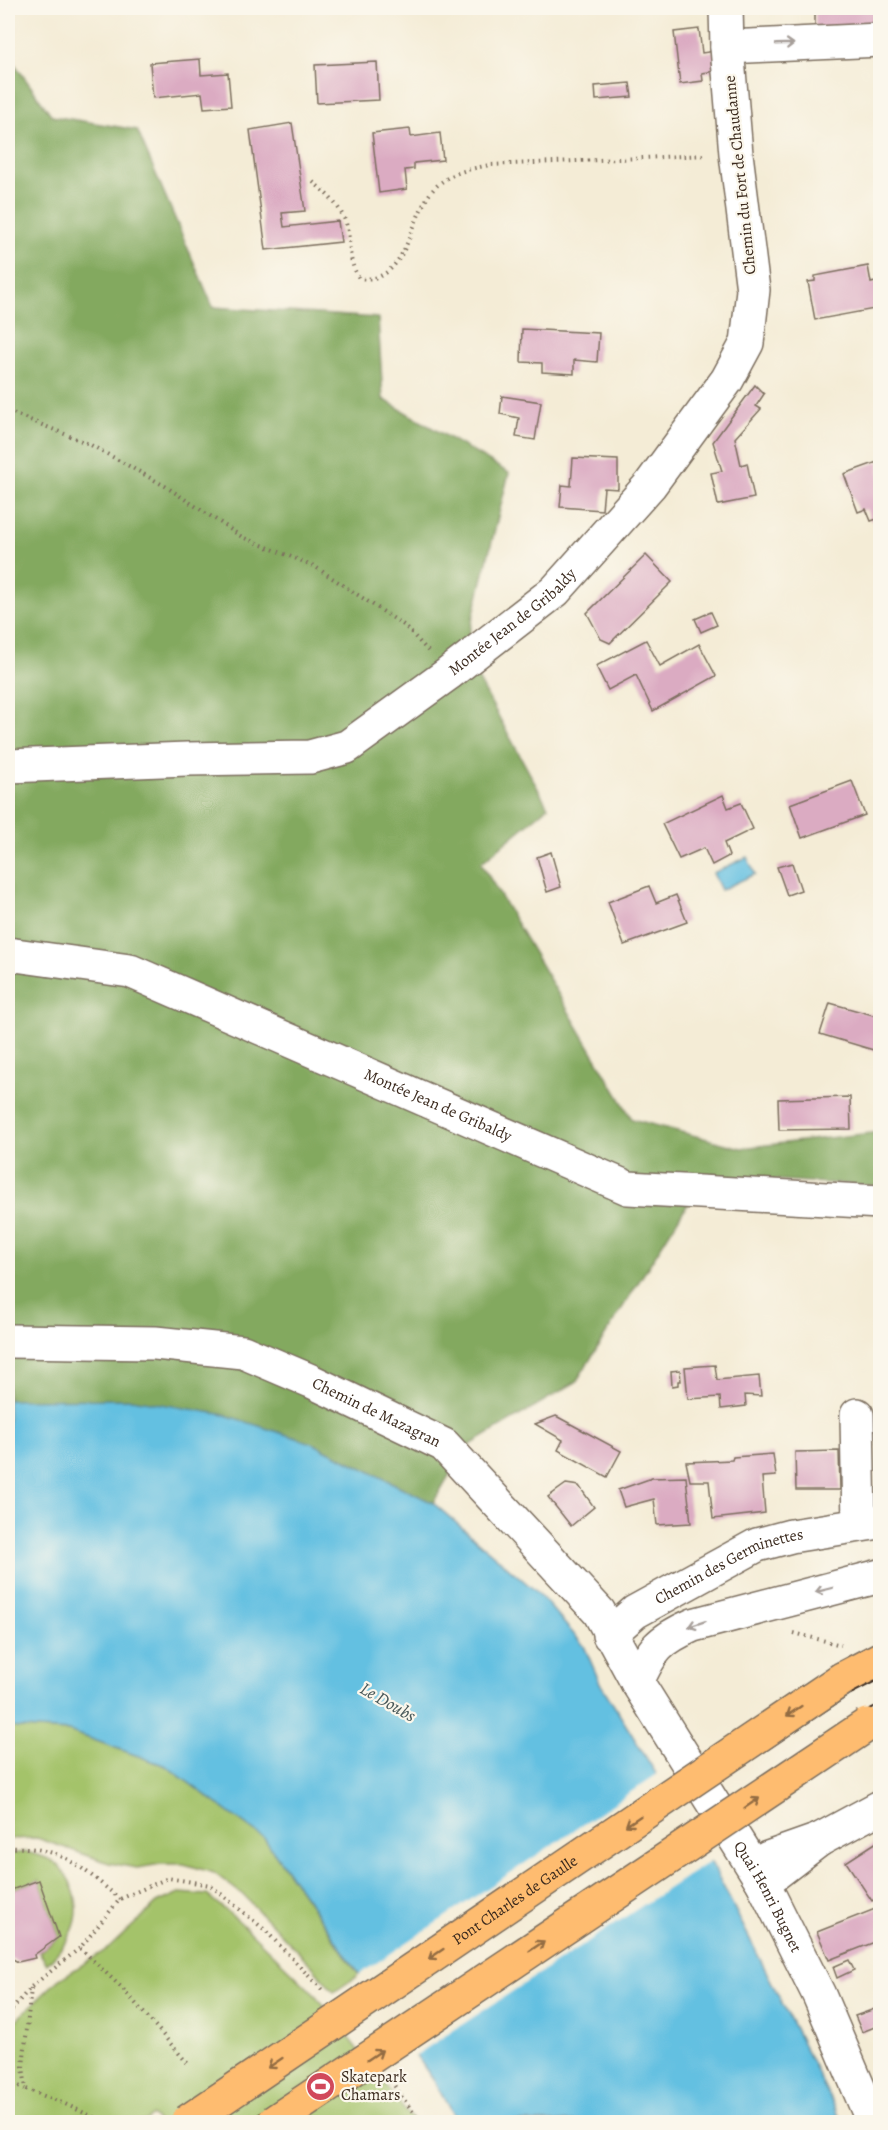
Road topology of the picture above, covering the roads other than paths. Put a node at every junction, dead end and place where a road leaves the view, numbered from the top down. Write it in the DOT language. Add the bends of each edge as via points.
graph roads {
  1 [pos="726,8"];
  2 [pos="880,40"];
  3 [pos="727,46"];
  4 [pos="747,343"];
  5 [pos="8,766"];
  6 [pos="8,954"];
  7 [pos="880,1202"];
  8 [pos="8,1341"];
  9 [pos="857,1415"];
  10 [pos="870,1523"];
  11 [pos="880,1576"];
  12 [pos="609,1635"];
  13 [pos="880,1659"];
  14 [pos="637,1682"];
  15 [pos="874,1722"];
  16 [pos="880,1807"];
  17 [pos="759,1874"];
  18 [pos="187,2122"];
  19 [pos="274,2122"];
  20 [pos="873,2122"];
  1 -- 3 [label="street, Chemin du Fort de Chaudanne"];
  3 -- 2 [label="street, one-way"];
  3 -- 4 [label="street, Chemin du Fort de Chaudanne" via="753,290"];
  4 -- 5 [label="street, Montée Jean de Gribaldy" via="727,380 650,485 555,591 347,747 310,757"];
  6 -- 7 [label="street, Montée Jean de Gribaldy" via="130,971 628,1188"];
  8 -- 12 [label="street, Chemin de Mazagran" via="155,1343 243,1352 444,1445 599,1612"];
  9 -- 10 [label="street, Chemin des Germinettes"];
  10 -- 12 [label="street, Chemin des Germinettes" via="757,1545 635,1612"];
  11 -- 14 [label="street, one-way" via="693,1625 667,1636 650,1652"];
  12 -- 14 [label="street, Chemin de Mazagran"];
  13 -- 18 [label="main road, Pont Charles de Gaulle, one-way, bridge" via="842,1679"];
  14 -- 17 [label="street, Quai Henri Bugnet"];
  19 -- 15 [label="main road, one-way, bridge"];
  16 -- 17 [label="street" via="819,1840 768,1858"];
  17 -- 20 [label="street, Quai Henri Bugnet" via="819,1995"];
}
